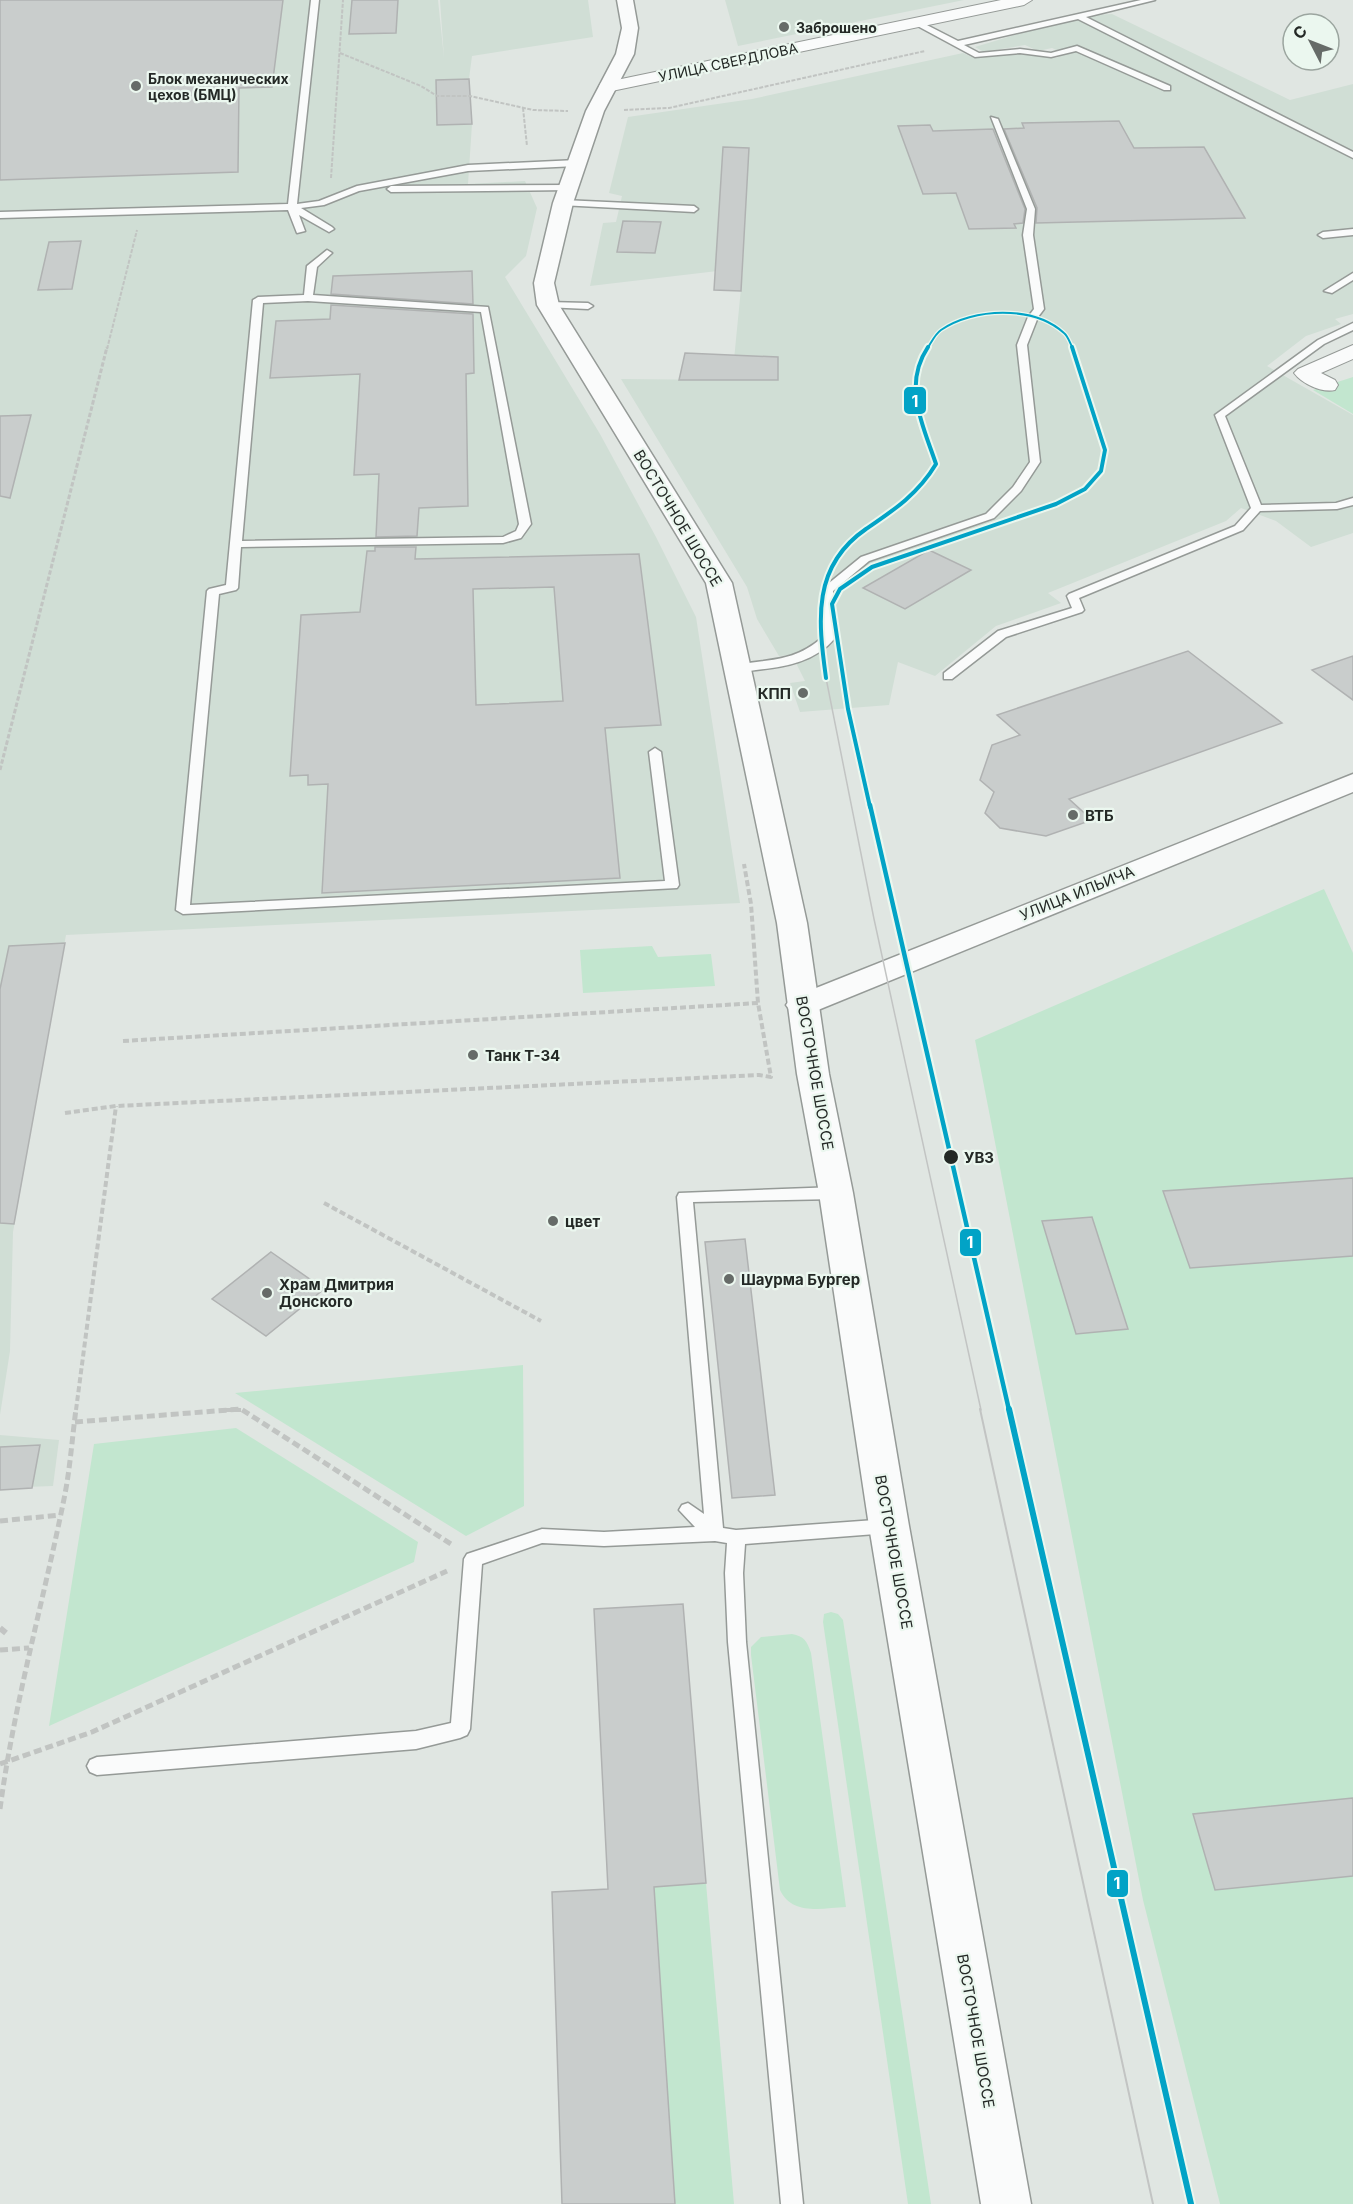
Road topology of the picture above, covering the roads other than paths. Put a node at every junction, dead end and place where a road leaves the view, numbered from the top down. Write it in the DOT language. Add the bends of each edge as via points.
graph roads {
  1 [pos="315,0"];
  2 [pos="625,0"];
  3 [pos="1024,0"];
  4 [pos="1151,0"];
  5 [pos="1078,16"];
  6 [pos="916,23"];
  7 [pos="957,44"];
  8 [pos="607,87"];
  9 [pos="1167,88"];
  10 [pos="994,119"];
  11 [pos="1353,156"];
  12 [pos="577,163"];
  13 [pos="357,189"];
  14 [pos="566,195"];
  15 [pos="292,207"];
  16 [pos="694,209"];
  17 [pos="0,215"];
  18 [pos="329,229"];
  19 [pos="300,231"];
  20 [pos="1353,232"];
  21 [pos="1323,235"];
  22 [pos="327,253"];
  23 [pos="1353,276"];
  24 [pos="1329,291"];
  25 [pos="308,298"];
  26 [pos="548,305"];
  27 [pos="588,306"];
  28 [pos="1353,326"];
  29 [pos="1353,351"];
  30 [pos="1327,385"];
  31 [pos="1353,501"];
  32 [pos="1257,508"];
  33 [pos="236,544"];
  34 [pos="736,669"];
  35 [pos="948,676"];
  36 [pos="655,752"];
  37 [pos="1353,782"];
  38 [pos="802,1005"];
  39 [pos="836,1193"];
  40 [pos="688,1510"];
  41 [pos="889,1526"];
  42 [pos="715,1534"];
  43 [pos="736,1537"];
  44 [pos="97,1766"];
  45 [pos="792,2204"];
  46 [pos="1006,2204"];
  1 -- 15 [label="lane"];
  2 -- 8 [label="main road, ВОСТОЧНОЕ ШОССЕ" via="630,28 625,54"];
  3 -- 6 [label="street, УЛИЦА СВЕРДЛОВА"];
  4 -- 5 [label="lane"];
  5 -- 7 [label="lane"];
  5 -- 11 [label="lane"];
  6 -- 7 [label="lane"];
  6 -- 8 [label="street, УЛИЦА СВЕРДЛОВА"];
  7 -- 9 [label="lane" via="978,55 1020,51 1051,55 1077,48"];
  8 -- 12 [label="main road, ВОСТОЧНОЕ ШОССЕ"];
  10 -- 34 [label="lane" via="1031,209 1028,235 1039,309 1022,345 1035,462 1017,489 990,516 865,559 843,575 828,590 829,638 812,652 796,662"];
  12 -- 13 [label="lane" via="468,168"];
  12 -- 14 [label="main road, ВОСТОЧНОЕ ШОССЕ"];
  13 -- 14 [label="lane"];
  13 -- 15 [label="lane" via="321,203"];
  14 -- 16 [label="lane"];
  14 -- 26 [label="main road, ВОСТОЧНОЕ ШОССЕ" via="544,283"];
  15 -- 17 [label="lane"];
  15 -- 18 [label="lane"];
  15 -- 19 [label="lane"];
  20 -- 21 [label="lane"];
  22 -- 25 [label="lane" via="310,263"];
  23 -- 24 [label="lane"];
  25 -- 33 [label="lane" via="258,300"];
  25 -- 33 [label="lane" via="485,309 524,530 503,540"];
  26 -- 27 [label="lane"];
  26 -- 34 [label="main road, ВОСТОЧНОЕ ШОССЕ" via="719,583"];
  28 -- 32 [label="lane" via="1321,342 1220,415"];
  29 -- 30 [label="street" via="1305,373"];
  31 -- 32 [label="lane" via="1337,506"];
  32 -- 35 [label="lane" via="1239,528 1073,596 1078,610 1002,634"];
  33 -- 36 [label="lane" via="232,588 213,591 183,910 672,885"];
  34 -- 38 [label="main road, ВОСТОЧНОЕ ШОССЕ" via="792,923"];
  37 -- 38 [label="main road, УЛИЦА ИЛЬИЧА"];
  38 -- 39 [label="main road, ВОСТОЧНОЕ ШОССЕ"];
  39 -- 41 [label="main road, ВОСТОЧНОЕ ШОССЕ"];
  39 -- 42 [label="lane" via="678,1197"];
  40 -- 42 [label="lane"];
  41 -- 43 [label="lane"];
  41 -- 46 [label="main road, ВОСТОЧНОЕ ШОССЕ"];
  42 -- 43 [label="lane"];
  42 -- 44 [label="lane" via="604,1539 542,1536 473,1559 460,1729 416,1740"];
  43 -- 45 [label="lane" via="737,1642"];
}
